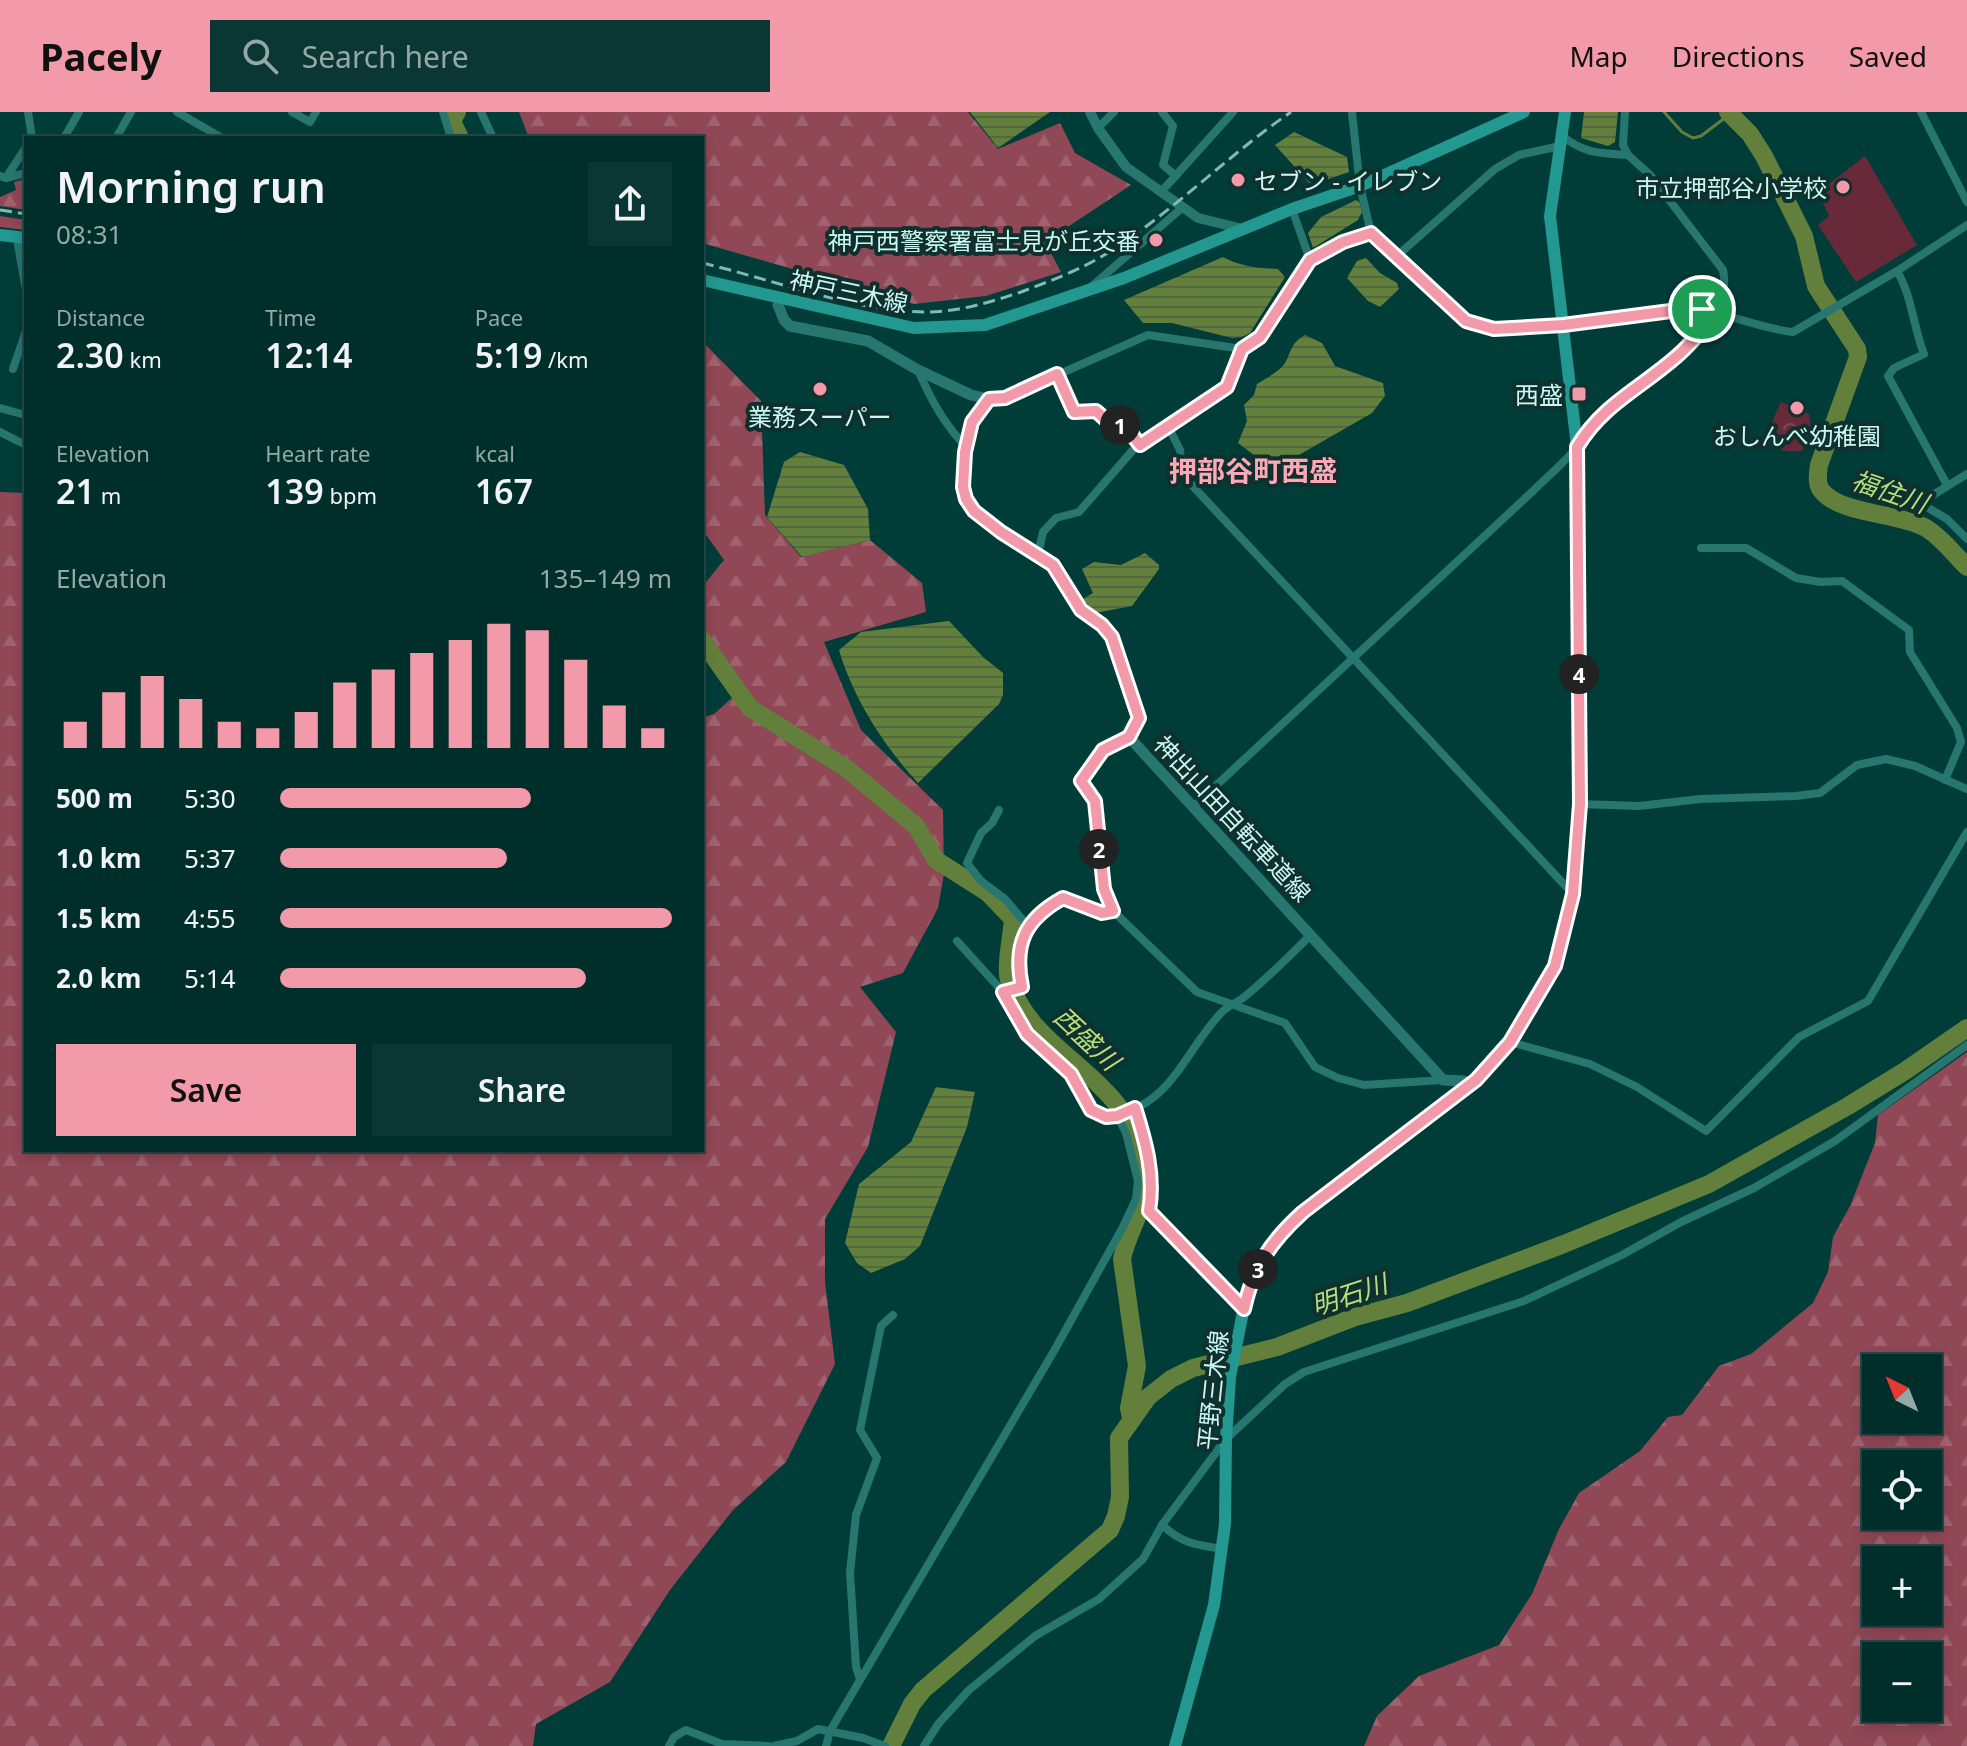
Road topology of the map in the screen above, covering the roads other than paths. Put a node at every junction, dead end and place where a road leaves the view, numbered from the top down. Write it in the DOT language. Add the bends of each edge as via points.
graph roads {
  1 [pos="28,112"];
  2 [pos="79,112"];
  3 [pos="131,112"];
  4 [pos="177,112"];
  5 [pos="292,112"];
  6 [pos="316,112"];
  7 [pos="443,112"];
  8 [pos="481,112"];
  9 [pos="1090,112"];
  10 [pos="1114,112"];
  11 [pos="1162,112"];
  12 [pos="1233,112"];
  13 [pos="1524,112"];
  14 [pos="1565,112"];
  15 [pos="1625,112"];
  16 [pos="1921,112"];
  17 [pos="1352,113"];
  18 [pos="1098,128"];
  19 [pos="32,136"];
  20 [pos="65,136"];
  21 [pos="120,136"];
  22 [pos="215,136"];
  23 [pos="450,136"];
  24 [pos="492,136"];
  25 [pos="1561,140"];
  26 [pos="24,150"];
  27 [pos="1628,155"];
  28 [pos="24,173"];
  29 [pos="1176,176"];
  30 [pos="3,177"];
  31 [pos="1360,186"];
  32 [pos="1161,192"];
  33 [pos="1967,202"];
  34 [pos="1183,207"];
  35 [pos="1292,209"];
  36 [pos="1967,225"];
  37 [pos="1243,229"];
  38 [pos="1371,233"];
  39 [pos="0,235"];
  40 [pos="23,237"];
  41 [pos="1397,256"];
  42 [pos="1310,260"];
  43 [pos="24,263"];
  44 [pos="1897,271"];
  45 [pos="704,281"];
  46 [pos="1088,290"];
  47 [pos="778,302"];
  48 [pos="1715,315"];
  49 [pos="1563,325"];
  50 [pos="24,337"];
  51 [pos="1242,349"];
  52 [pos="13,369"];
  53 [pos="918,370"];
  54 [pos="1057,374"];
  55 [pos="989,399"];
  56 [pos="0,408"];
  57 [pos="24,414"];
  58 [pos="1168,426"];
  59 [pos="0,432"];
  60 [pos="24,444"];
  61 [pos="1140,445"];
  62 [pos="1577,447"];
  63 [pos="967,448"];
  64 [pos="1967,474"];
  65 [pos="1947,485"];
  66 [pos="1967,539"];
  67 [pos="1701,548"];
  68 [pos="1038,554"];
  69 [pos="1353,659"];
  70 [pos="1129,737"];
  71 [pos="1945,780"];
  72 [pos="1967,789"];
  73 [pos="1580,804"];
  74 [pos="1194,806"];
  75 [pos="999,810"];
  76 [pos="1967,832"];
  77 [pos="1573,894"];
  78 [pos="1113,911"];
  79 [pos="1028,926"];
  80 [pos="1311,935"];
  81 [pos="957,941"];
  82 [pos="1003,992"];
  83 [pos="1232,1004"];
  84 [pos="1510,1042"];
  85 [pos="1967,1045"];
  86 [pos="1443,1080"];
  87 [pos="1470,1080"];
  88 [pos="1135,1108"];
  89 [pos="1117,1116"];
  90 [pos="1244,1309"];
  91 [pos="893,1315"];
  92 [pos="1226,1439"];
  93 [pos="1162,1525"];
  94 [pos="1223,1549"];
  95 [pos="860,1679"];
  96 [pos="830,1731"];
  97 [pos="669,1746"];
  98 [pos="771,1746"];
  99 [pos="826,1746"];
  100 [pos="885,1746"];
  101 [pos="924,1746"];
  102 [pos="1175,1746"];
  1 -- 19 [label="street"];
  2 -- 20 [label="street"];
  3 -- 21 [label="street"];
  4 -- 22 [label="street"];
  5 -- 6 [label="street" via="310,122"];
  7 -- 23 [label="street"];
  8 -- 24 [label="street"];
  9 -- 18 [label="street"];
  10 -- 18 [label="street"];
  11 -- 29 [label="street" via="1173,126 1163,165"];
  12 -- 29 [label="street"];
  13 -- 31 [label="main road, 神戸三木線"];
  14 -- 25 [label="main road, 平野三木線"];
  15 -- 27 [label="street" via="1623,145"];
  16 -- 33 [label="street"];
  17 -- 31 [label="street"];
  18 -- 32 [label="street" via="1126,167"];
  25 -- 27 [label="street" via="1591,152"];
  25 -- 41 [label="street" via="1495,169"];
  25 -- 49 [label="main road, 平野三木線" via="1550,216"];
  26 -- 30 [label="street"];
  27 -- 48 [label="street" via="1650,175 1723,270"];
  28 -- 30 [label="street"];
  29 -- 32 [label="street"];
  31 -- 35 [label="main road, 神戸三木線"];
  31 -- 38 [label="street"];
  32 -- 34 [label="street"];
  34 -- 37 [label="street" via="1198,218"];
  34 -- 46 [label="street"];
  35 -- 37 [label="main road, 神戸三木線"];
  35 -- 42 [label="street"];
  36 -- 44 [label="street"];
  37 -- 46 [label="main road, 神戸三木線"];
  38 -- 41 [label="street"];
  38 -- 42 [label="street"];
  39 -- 40 [label="main road"];
  40 -- 43 [label="street" via="18,244"];
  41 -- 49 [label="street" via="1466,321 1494,329"];
  42 -- 51 [label="street" via="1260,337"];
  44 -- 48 [label="street" via="1793,332"];
  44 -- 65 [label="street" via="1907,288 1924,354 1888,376"];
  45 -- 47 [label="main road, 神戸三木線"];
  46 -- 47 [label="main road, 神戸三木線" via="985,325 914,328"];
  47 -- 53 [label="main road" via="790,326 868,341"];
  48 -- 49 [label="street" via="1686,309"];
  48 -- 62 [label="street" via="1678,355 1603,412"];
  49 -- 62 [label="main road, 平野三木線"];
  50 -- 52 [label="street"];
  51 -- 54 [label="street" via="1148,335"];
  51 -- 58 [label="street" via="1227,387"];
  53 -- 55 [label="main road"];
  53 -- 63 [label="street" via="931,402"];
  54 -- 55 [label="street" via="1005,398"];
  54 -- 61 [label="street" via="1074,412 1096,411 1114,427 1123,423"];
  55 -- 63 [label="main road, 神出山田自転車道線" via="972,422"];
  56 -- 57 [label="street"];
  58 -- 61 [label="street"];
  58 -- 69 [label="street" via="1188,481"];
  59 -- 60 [label="street"];
  61 -- 68 [label="street" via="1079,512 1056,518 1043,532"];
  62 -- 69 [label="street"];
  62 -- 73 [label="main road, 平野三木線"];
  63 -- 68 [label="main road, 神出山田自転車道線" via="963,487 974,511"];
  64 -- 65 [label="street"];
  65 -- 66 [label="street" via="1920,503"];
  67 -- 71 [label="street" via="1746,548 1796,578 1842,581 1909,630 1910,652 1961,742"];
  68 -- 70 [label="main road, 神出山田自転車道線" via="1053,565 1081,610 1112,637 1139,718"];
  69 -- 74 [label="street"];
  69 -- 77 [label="street"];
  70 -- 74 [label="main road, 神出山田自転車道線"];
  70 -- 78 [label="street" via="1103,750 1081,781 1095,801 1104,889"];
  71 -- 72 [label="street"];
  71 -- 73 [label="street" via="1886,759 1857,765 1820,793 1639,806"];
  73 -- 77 [label="main road, 平野三木線"];
  74 -- 80 [label="main road, 神出山田自転車道線"];
  75 -- 79 [label="street" via="967,863"];
  76 -- 84 [label="street" via="1868,1001 1799,1037 1706,1131 1590,1064"];
  77 -- 84 [label="main road, 平野三木線" via="1555,966"];
  78 -- 79 [label="street" via="1102,913 1063,898"];
  78 -- 83 [label="street" via="1197,992"];
  79 -- 82 [label="street" via="1020,940 1022,987"];
  80 -- 83 [label="street"];
  80 -- 86 [label="main road, 神出山田自転車道線"];
  81 -- 82 [label="street"];
  82 -- 89 [label="street" via="1027,1034 1071,1074 1091,1110"];
  83 -- 86 [label="street" via="1285,1023 1315,1067 1338,1078 1364,1085"];
  83 -- 88 [label="street" via="1161,1092"];
  84 -- 87 [label="main road, 平野三木線"];
  85 -- 92 [label="street" via="1835,1141 1754,1188 1524,1301 1304,1372"];
  86 -- 87 [label="main road"];
  87 -- 90 [label="main road, 平野三木線" via="1276,1237 1247,1292"];
  88 -- 89 [label="street"];
  88 -- 90 [label="street" via="1153,1188 1149,1211"];
  89 -- 95 [label="street" via="1138,1181 1136,1199 1054,1351"];
  90 -- 92 [label="main road, 平野三木線" via="1230,1377"];
  91 -- 95 [label="street" via="881,1326 860,1430 877,1458 856,1515 850,1573"];
  92 -- 93 [label="street"];
  92 -- 94 [label="main road, 平野三木線"];
  93 -- 94 [label="street" via="1176,1538"];
  93 -- 101 [label="street" via="1143,1559 1099,1599 1035,1636 969,1690"];
  94 -- 102 [label="main road, 平野三木線" via="1214,1605"];
  95 -- 96 [label="street"];
  96 -- 98 [label="street" via="818,1729 797,1741"];
  96 -- 99 [label="street"];
  96 -- 100 [label="street"];
  97 -- 98 [label="street" via="686,1730 722,1744"];
}
